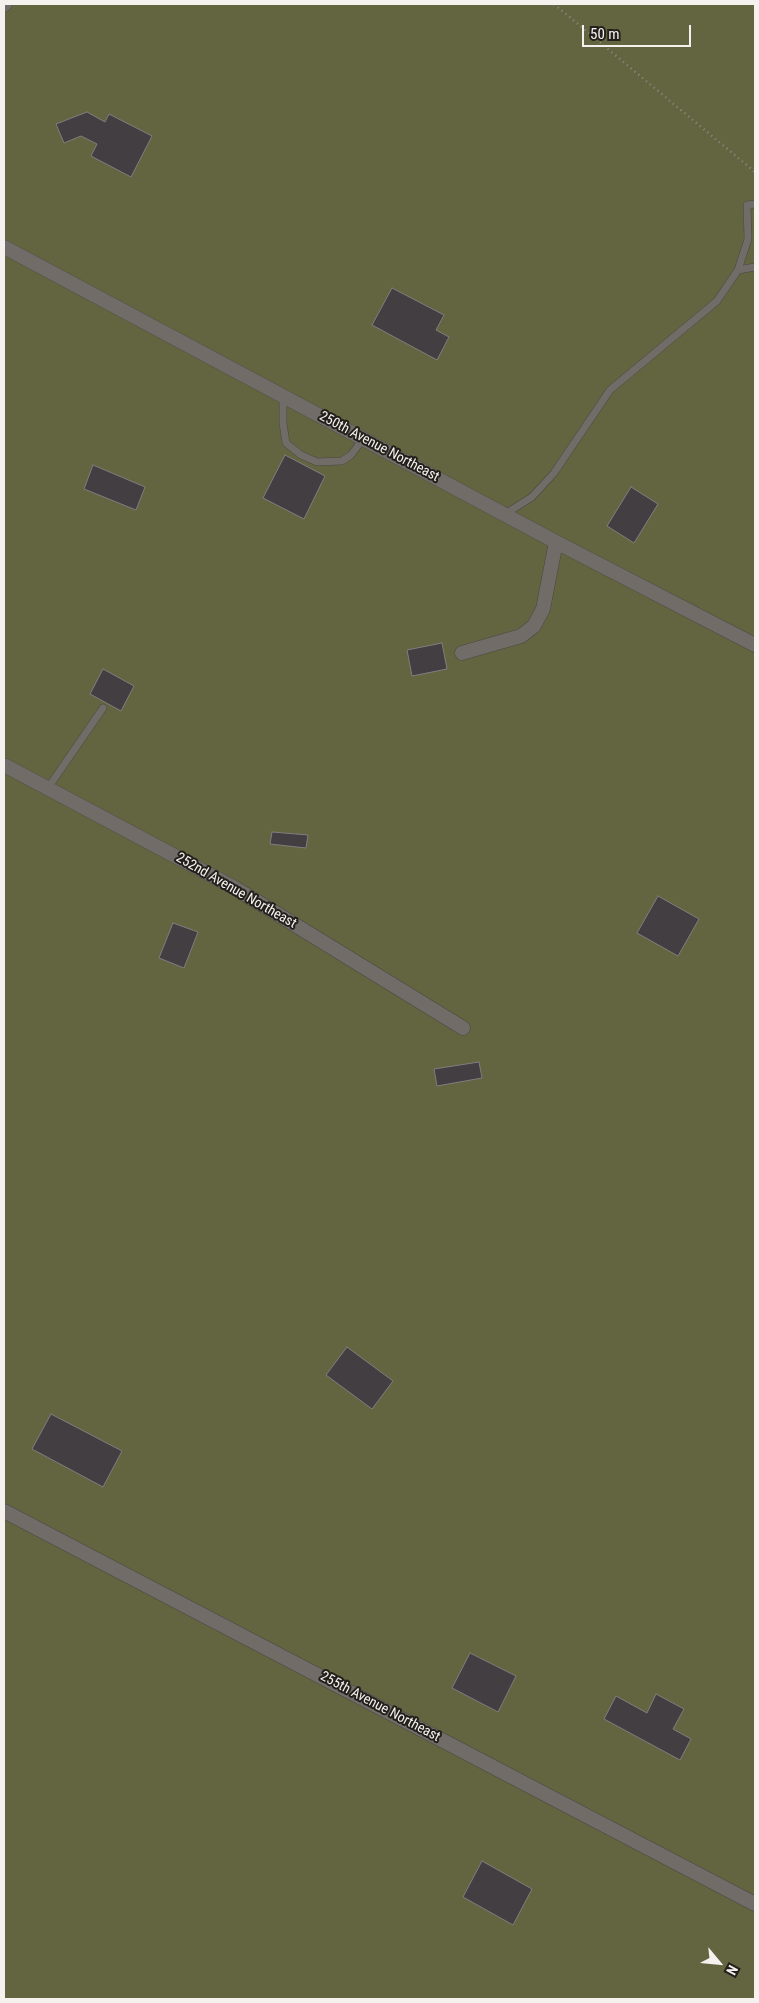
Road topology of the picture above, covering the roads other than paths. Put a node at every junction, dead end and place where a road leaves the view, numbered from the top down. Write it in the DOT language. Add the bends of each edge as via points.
graph roads {
  1 [pos="755,204"];
  2 [pos="4,247"];
  3 [pos="755,267"];
  4 [pos="738,270"];
  5 [pos="283,396"];
  6 [pos="363,439"];
  7 [pos="505,514"];
  8 [pos="556,542"];
  9 [pos="755,645"];
  10 [pos="462,653"];
  11 [pos="103,708"];
  12 [pos="4,764"];
  13 [pos="48,788"];
  14 [pos="464,1028"];
  15 [pos="4,1511"];
  16 [pos="755,1904"];
  1 -- 4 [label="lane" via="747,205 748,240"];
  2 -- 5 [label="street, 250th Avenue Northeast"];
  3 -- 4 [label="lane"];
  4 -- 7 [label="lane" via="717,301 610,390 554,473 532,497"];
  5 -- 6 [label="street, 250th Avenue Northeast"];
  5 -- 6 [label="lane" via="286,443 301,455 317,462 342,461"];
  6 -- 7 [label="street, 250th Avenue Northeast"];
  7 -- 8 [label="street, 250th Avenue Northeast"];
  8 -- 9 [label="street, 250th Avenue Northeast"];
  8 -- 10 [label="street" via="543,609 534,626 521,636"];
  11 -- 13 [label="lane"];
  12 -- 13 [label="street, 252nd Avenue Northeast"];
  13 -- 14 [label="street, 252nd Avenue Northeast" via="235,888"];
  15 -- 16 [label="street, 255th Avenue Northeast"];
}
